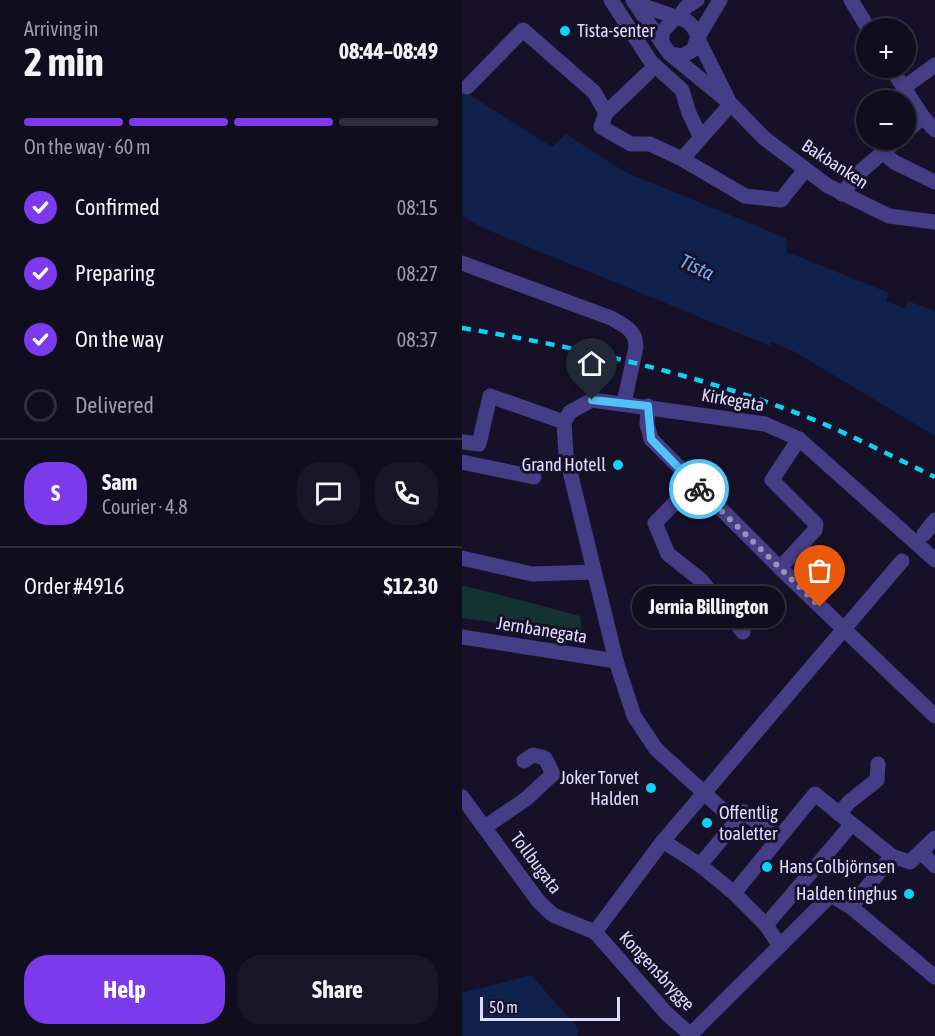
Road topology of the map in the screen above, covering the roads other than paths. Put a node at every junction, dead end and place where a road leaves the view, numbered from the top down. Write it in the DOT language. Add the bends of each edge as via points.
graph roads {
  1 [pos="611,0"];
  2 [pos="697,0"];
  3 [pos="720,0"];
  4 [pos="851,0"];
  5 [pos="635,2"];
  6 [pos="678,17"];
  7 [pos="862,18"];
  8 [pos="698,38"];
  9 [pos="666,49"];
  10 [pos="935,65"];
  11 [pos="648,73"];
  12 [pos="897,78"];
  13 [pos="467,87"];
  14 [pos="903,88"];
  15 [pos="731,104"];
  16 [pos="606,113"];
  17 [pos="923,117"];
  18 [pos="916,123"];
  19 [pos="935,130"];
  20 [pos="700,135"];
  21 [pos="885,150"];
  22 [pos="883,152"];
  23 [pos="682,159"];
  24 [pos="805,170"];
  25 [pos="935,182"];
  26 [pos="842,194"];
  27 [pos="935,222"];
  28 [pos="462,263"];
  29 [pos="624,403"];
  30 [pos="648,406"];
  31 [pos="564,422"];
  32 [pos="800,439"];
  33 [pos="462,442"];
  34 [pos="462,462"];
  35 [pos="534,477"];
  36 [pos="693,484"];
  37 [pos="462,558"];
  38 [pos="935,560"];
  39 [pos="902,561"];
  40 [pos="780,568"];
  41 [pos="594,572"];
  42 [pos="843,628"];
  43 [pos="743,632"];
  44 [pos="462,637"];
  45 [pos="616,661"];
  46 [pos="935,716"];
  47 [pos="524,760"];
  48 [pos="878,764"];
  49 [pos="704,791"];
  50 [pos="462,797"];
  51 [pos="744,812"];
  52 [pos="839,814"];
  53 [pos="852,824"];
  54 [pos="485,827"];
  55 [pos="935,838"];
  56 [pos="778,839"];
  57 [pos="663,841"];
  58 [pos="892,856"];
  59 [pos="915,857"];
  60 [pos="700,865"];
  61 [pos="935,866"];
  62 [pos="734,893"];
  63 [pos="851,907"];
  64 [pos="766,925"];
  65 [pos="595,932"];
  66 [pos="780,945"];
  67 [pos="935,977"];
  68 [pos="691,1036"];
  1 -- 20 [label="street" via="651,62 682,90"];
  2 -- 6 [label="street"];
  3 -- 8 [label="street"];
  4 -- 7 [label="street"];
  5 -- 6 [label="street"];
  5 -- 9 [label="street, Bakbanken"];
  6 -- 8 [label="street" via="695,28"];
  6 -- 9 [label="street" via="662,32"];
  8 -- 9 [label="street" via="693,50 682,56"];
  8 -- 15 [label="street, Bakbanken"];
  9 -- 15 [label="street, Bakbanken"];
  10 -- 14 [label="street"];
  11 -- 16 [label="street"];
  12 -- 14 [label="street"];
  13 -- 16 [label="street" via="523,30 594,92"];
  14 -- 17 [label="street"];
  15 -- 20 [label="street"];
  15 -- 24 [label="street, Bakbanken" via="764,138"];
  16 -- 23 [label="street" via="602,127 631,144 650,144"];
  17 -- 18 [label="street"];
  17 -- 19 [label="street"];
  20 -- 23 [label="street"];
  21 -- 22 [label="street"];
  22 -- 25 [label="street" via="894,162"];
  22 -- 26 [label="street"];
  23 -- 24 [label="street" via="745,196 781,200"];
  24 -- 26 [label="street, Bakbanken"];
  26 -- 27 [label="street, Bakbanken" via="889,216"];
  28 -- 29 [label="street" via="611,318 630,329 636,347"];
  29 -- 30 [label="street, Kirkegata"];
  29 -- 31 [label="street, Kirkegata" via="592,400 570,412"];
  30 -- 32 [label="street, Kirkegata" via="765,424"];
  30 -- 36 [label="street" via="651,439"];
  31 -- 33 [label="street" via="490,396 478,444"];
  31 -- 41 [label="street" via="566,455"];
  32 -- 38 [label="street, Kirkegata"];
  32 -- 40 [label="street" via="772,480 816,524 816,530"];
  34 -- 35 [label="street"];
  36 -- 40 [label="street"];
  36 -- 43 [label="street" via="655,523 668,554 701,580"];
  37 -- 41 [label="street" via="532,574"];
  39 -- 42 [label="street"];
  40 -- 42 [label="street"];
  41 -- 45 [label="street"];
  42 -- 46 [label="street"];
  42 -- 49 [label="street"];
  44 -- 45 [label="street, Jernbanegata"];
  45 -- 49 [label="street" via="641,730 656,749"];
  47 -- 54 [label="street" via="533,755 544,758 553,774 526,799"];
  48 -- 52 [label="street" via="877,780"];
  49 -- 51 [label="street" via="724,812"];
  49 -- 57 [label="street"];
  50 -- 54 [label="street, Tollbugata"];
  51 -- 56 [label="street"];
  51 -- 60 [label="street"];
  52 -- 53 [label="street"];
  52 -- 56 [label="street" via="815,794"];
  53 -- 58 [label="street"];
  53 -- 64 [label="street"];
  54 -- 65 [label="street, Tollbugata" via="539,902 553,915"];
  55 -- 59 [label="street"];
  56 -- 62 [label="street"];
  57 -- 60 [label="street"];
  57 -- 65 [label="street"];
  58 -- 59 [label="street"];
  58 -- 63 [label="street"];
  59 -- 61 [label="street"];
  60 -- 62 [label="street"];
  62 -- 64 [label="street"];
  63 -- 66 [label="street" via="831,895"];
  63 -- 67 [label="street"];
  64 -- 66 [label="street"];
  65 -- 68 [label="street, Kongensbrygge"];
  66 -- 68 [label="street"];
}
